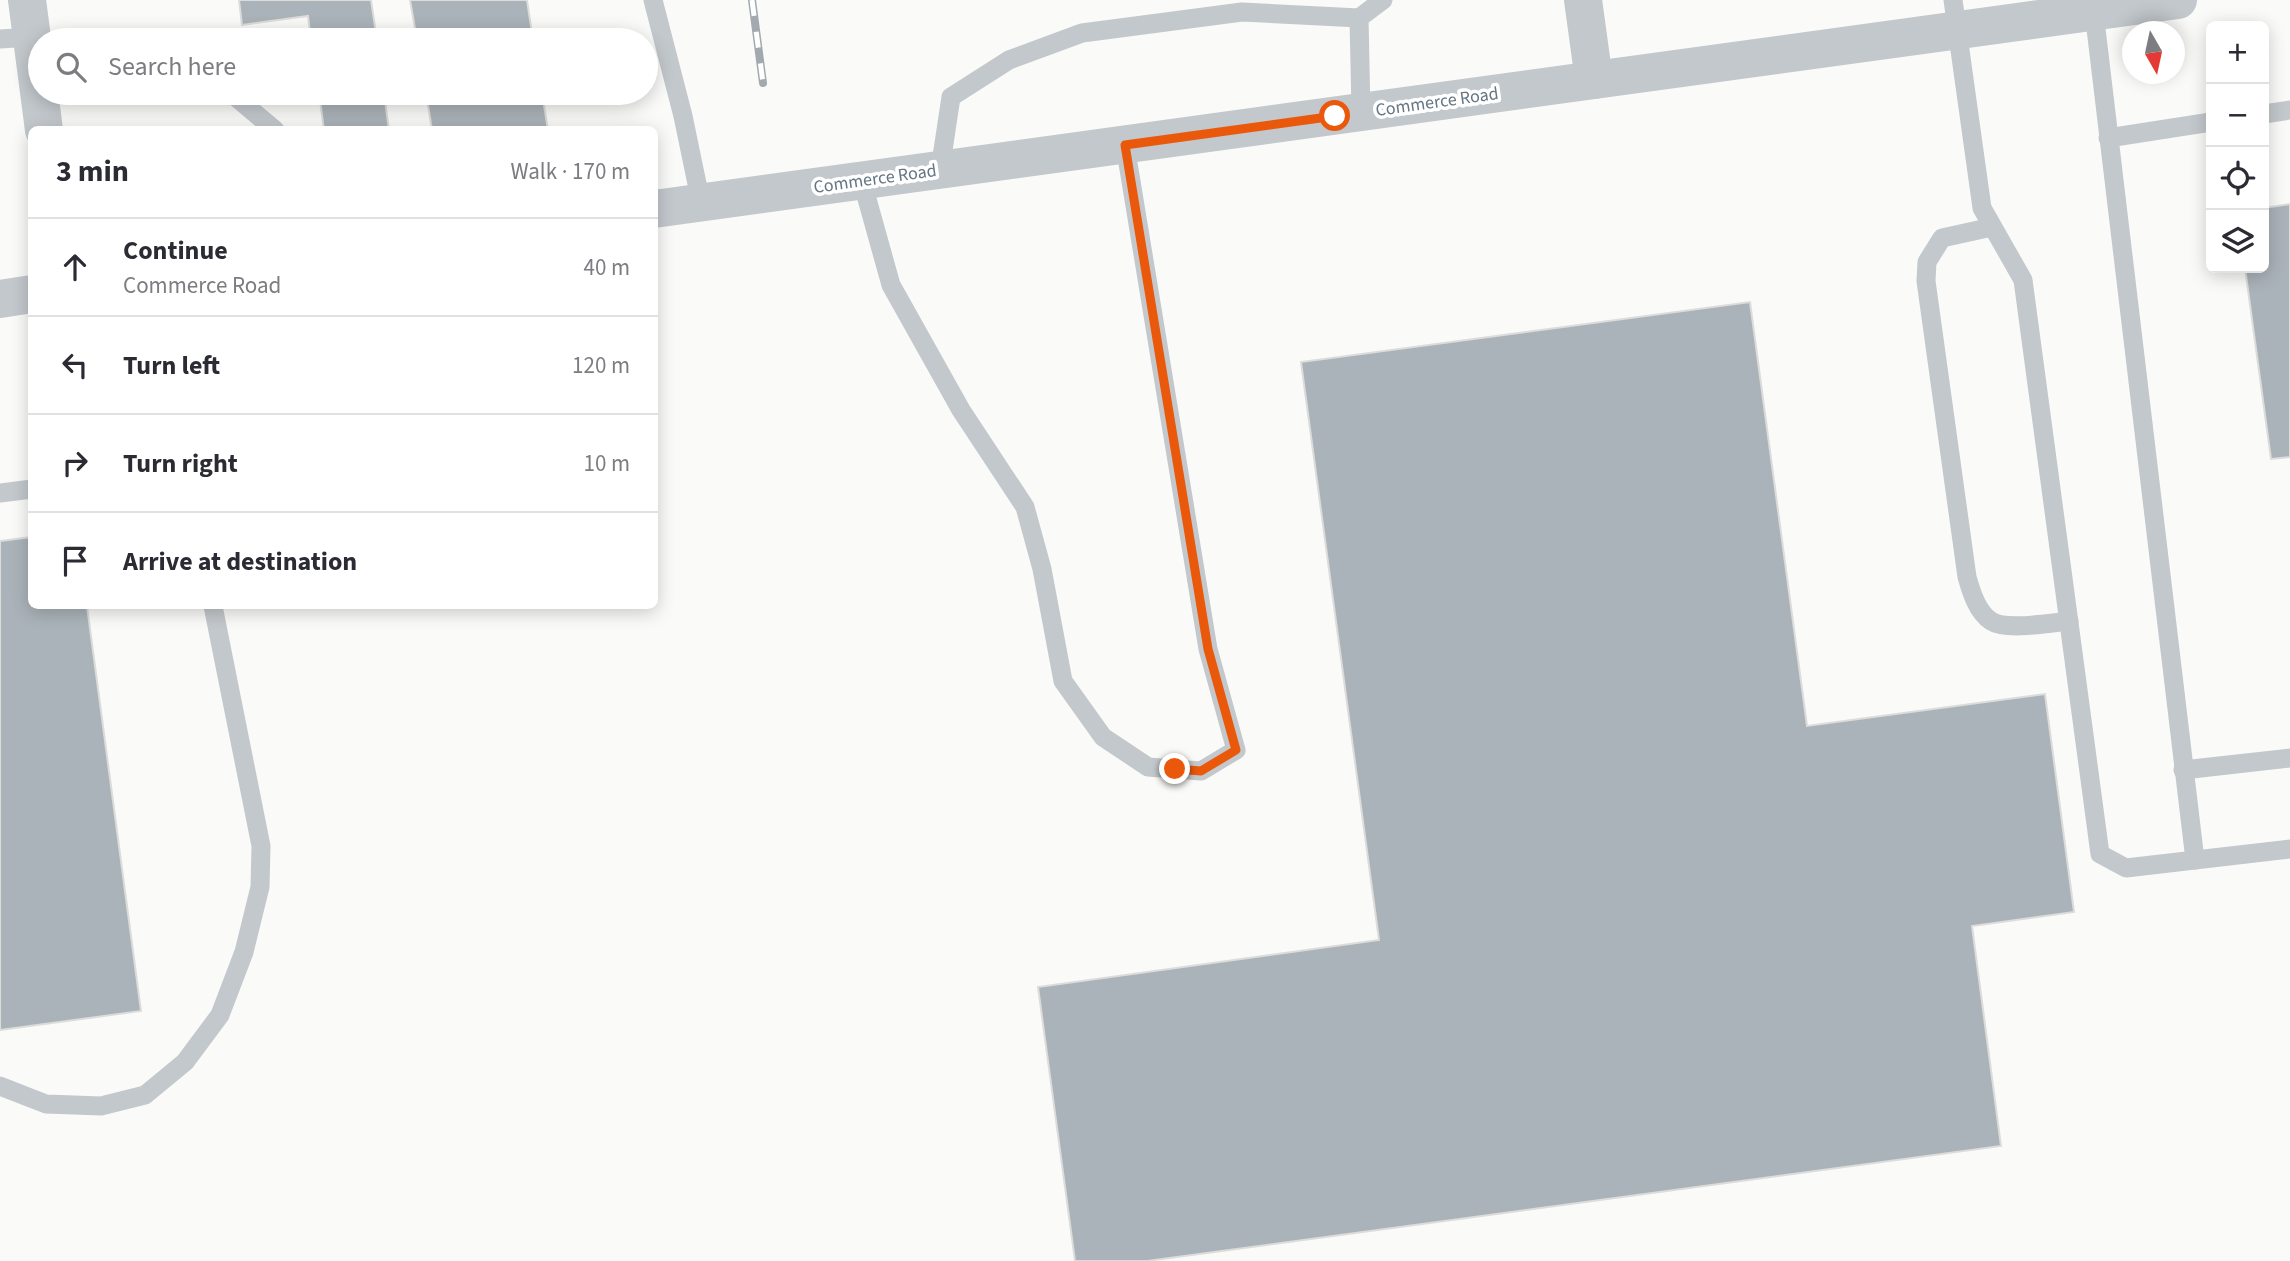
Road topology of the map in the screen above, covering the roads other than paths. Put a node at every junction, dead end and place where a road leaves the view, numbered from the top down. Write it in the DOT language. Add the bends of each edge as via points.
graph roads {
  1 [pos="653,0"];
  2 [pos="1382,0"];
  3 [pos="1583,0"];
  4 [pos="2178,0"];
  5 [pos="2077,9"];
  6 [pos="1955,15"];
  7 [pos="1359,18"];
  8 [pos="1594,80"];
  9 [pos="39,105"];
  10 [pos="245,105"];
  11 [pos="2290,110"];
  12 [pos="1361,112"];
  13 [pos="2269,113"];
  14 [pos="2206,123"];
  15 [pos="43,126"];
  16 [pos="270,126"];
  17 [pos="2108,138"];
  18 [pos="1125,145"];
  19 [pos="940,170"];
  20 [pos="862,181"];
  21 [pos="701,203"];
  22 [pos="658,208"];
  23 [pos="1992,227"];
  24 [pos="28,296"];
  25 [pos="0,299"];
  26 [pos="28,490"];
  27 [pos="0,493"];
  28 [pos="214,609"];
  29 [pos="2069,621"];
  30 [pos="2290,758"];
  31 [pos="2183,770"];
  32 [pos="2290,849"];
  33 [pos="2195,860"];
  34 [pos="0,1086"];
  1 -- 21 [label="lane"];
  2 -- 7 [label="lane"];
  3 -- 8 [label="street"];
  4 -- 5 [label="street, Commerce Road"];
  5 -- 6 [label="street, Commerce Road"];
  5 -- 17 [label="lane"];
  6 -- 8 [label="street, Commerce Road"];
  6 -- 23 [label="lane" via="1982,208"];
  7 -- 12 [label="lane"];
  7 -- 19 [label="lane" via="1242,12 1082,33 1009,60 951,97"];
  8 -- 12 [label="street, Commerce Road"];
  9 -- 15 [label="street"];
  10 -- 16 [label="lane"];
  11 -- 13 [label="lane"];
  12 -- 18 [label="street, Commerce Road"];
  14 -- 17 [label="lane"];
  17 -- 31 [label="lane"];
  18 -- 19 [label="street, Commerce Road"];
  18 -- 20 [label="lane" via="1208,649 1236,750 1201,771 1149,766 1103,737 1063,681 1025,507 961,410 891,285"];
  19 -- 20 [label="street, Commerce Road"];
  20 -- 21 [label="street, Commerce Road"];
  21 -- 22 [label="street, Commerce Road"];
  23 -- 29 [label="lane" via="2023,280"];
  23 -- 29 [label="lane" via="1942,238 1927,262 1967,577 1975,601 1991,621 2011,626"];
  24 -- 25 [label="street"];
  26 -- 27 [label="lane"];
  28 -- 34 [label="lane" via="261,846 260,887 244,952 220,1016 185,1062 145,1095 101,1106 46,1104"];
  29 -- 33 [label="lane" via="2100,854 2126,868"];
  30 -- 31 [label="lane"];
  31 -- 33 [label="lane"];
  32 -- 33 [label="lane"];
}
